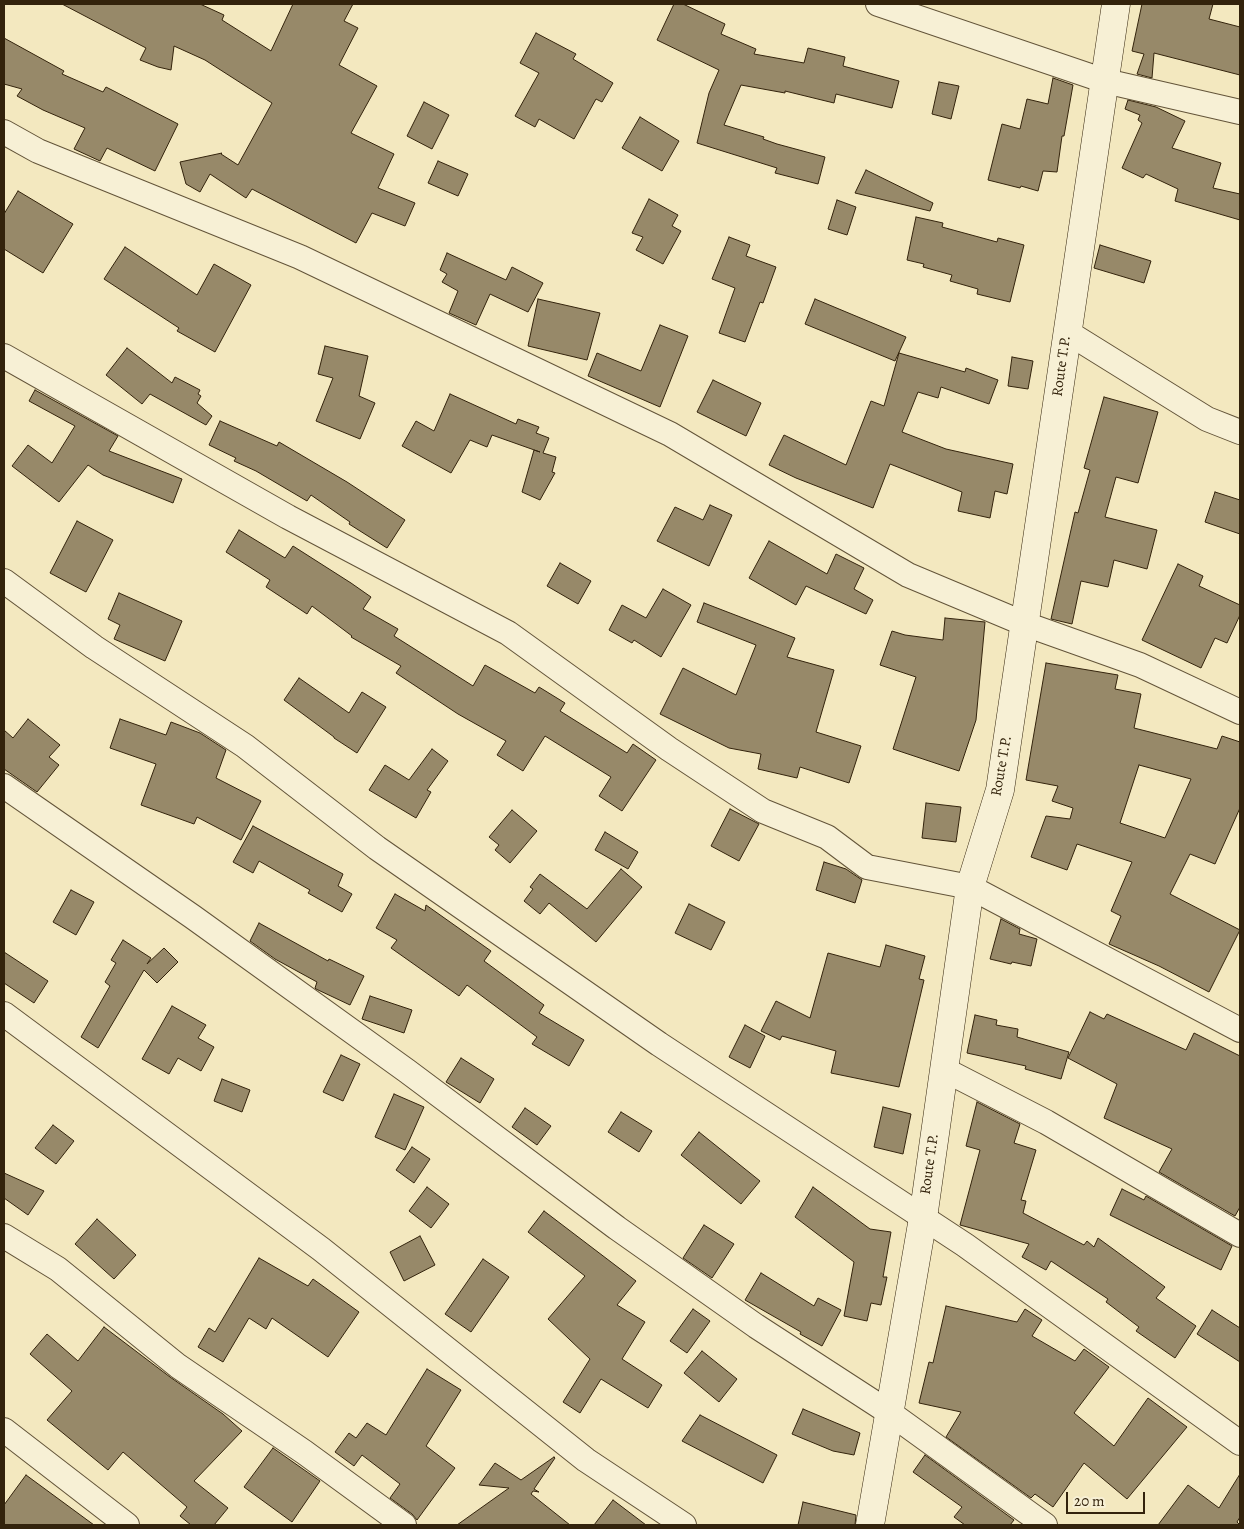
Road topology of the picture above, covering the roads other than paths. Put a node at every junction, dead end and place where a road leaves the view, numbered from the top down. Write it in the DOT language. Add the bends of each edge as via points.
graph roads {
  1 [pos="878,4"];
  2 [pos="1116,4"];
  3 [pos="1105,80"];
  4 [pos="1240,112"];
  5 [pos="4,132"];
  6 [pos="1067,332"];
  7 [pos="4,356"];
  8 [pos="1240,432"];
  9 [pos="4,581"];
  10 [pos="1025,624"];
  11 [pos="1240,712"];
  12 [pos="4,786"];
  13 [pos="970,887"];
  14 [pos="4,1014"];
  15 [pos="1240,1030"];
  16 [pos="943,1069"];
  17 [pos="923,1218"];
  18 [pos="1240,1235"];
  19 [pos="4,1236"];
  20 [pos="890,1413"];
  21 [pos="4,1430"];
  22 [pos="1240,1443"];
  23 [pos="127,1525"];
  24 [pos="404,1525"];
  25 [pos="684,1525"];
  26 [pos="870,1525"];
  27 [pos="1045,1525"];
  1 -- 3 [label="street"];
  2 -- 3 [label="street, Route T.P."];
  3 -- 4 [label="street"];
  3 -- 6 [label="street, Route T.P."];
  5 -- 10 [label="street" via="38,151 300,257 670,434 908,575"];
  6 -- 8 [label="street" via="1208,419"];
  6 -- 10 [label="street, Route T.P."];
  7 -- 13 [label="street" via="288,517 508,633 669,749 763,810 826,837 867,867"];
  9 -- 17 [label="street" via="94,648 245,746 377,848 651,1038"];
  10 -- 11 [label="street" via="1140,664"];
  10 -- 13 [label="street, Route T.P." via="1000,790"];
  12 -- 20 [label="street" via="209,928 642,1246 756,1326"];
  13 -- 15 [label="street"];
  13 -- 16 [label="street, Route T.P."];
  14 -- 25 [label="street" via="320,1250 586,1460"];
  16 -- 17 [label="street, Route T.P."];
  16 -- 18 [label="street" via="1046,1122"];
  17 -- 20 [label="street, Route T.P."];
  17 -- 22 [label="street"];
  19 -- 24 [label="street" via="58,1269 178,1366"];
  20 -- 26 [label="street, Route T.P."];
  20 -- 27 [label="street"];
  21 -- 23 [label="street"];
}
